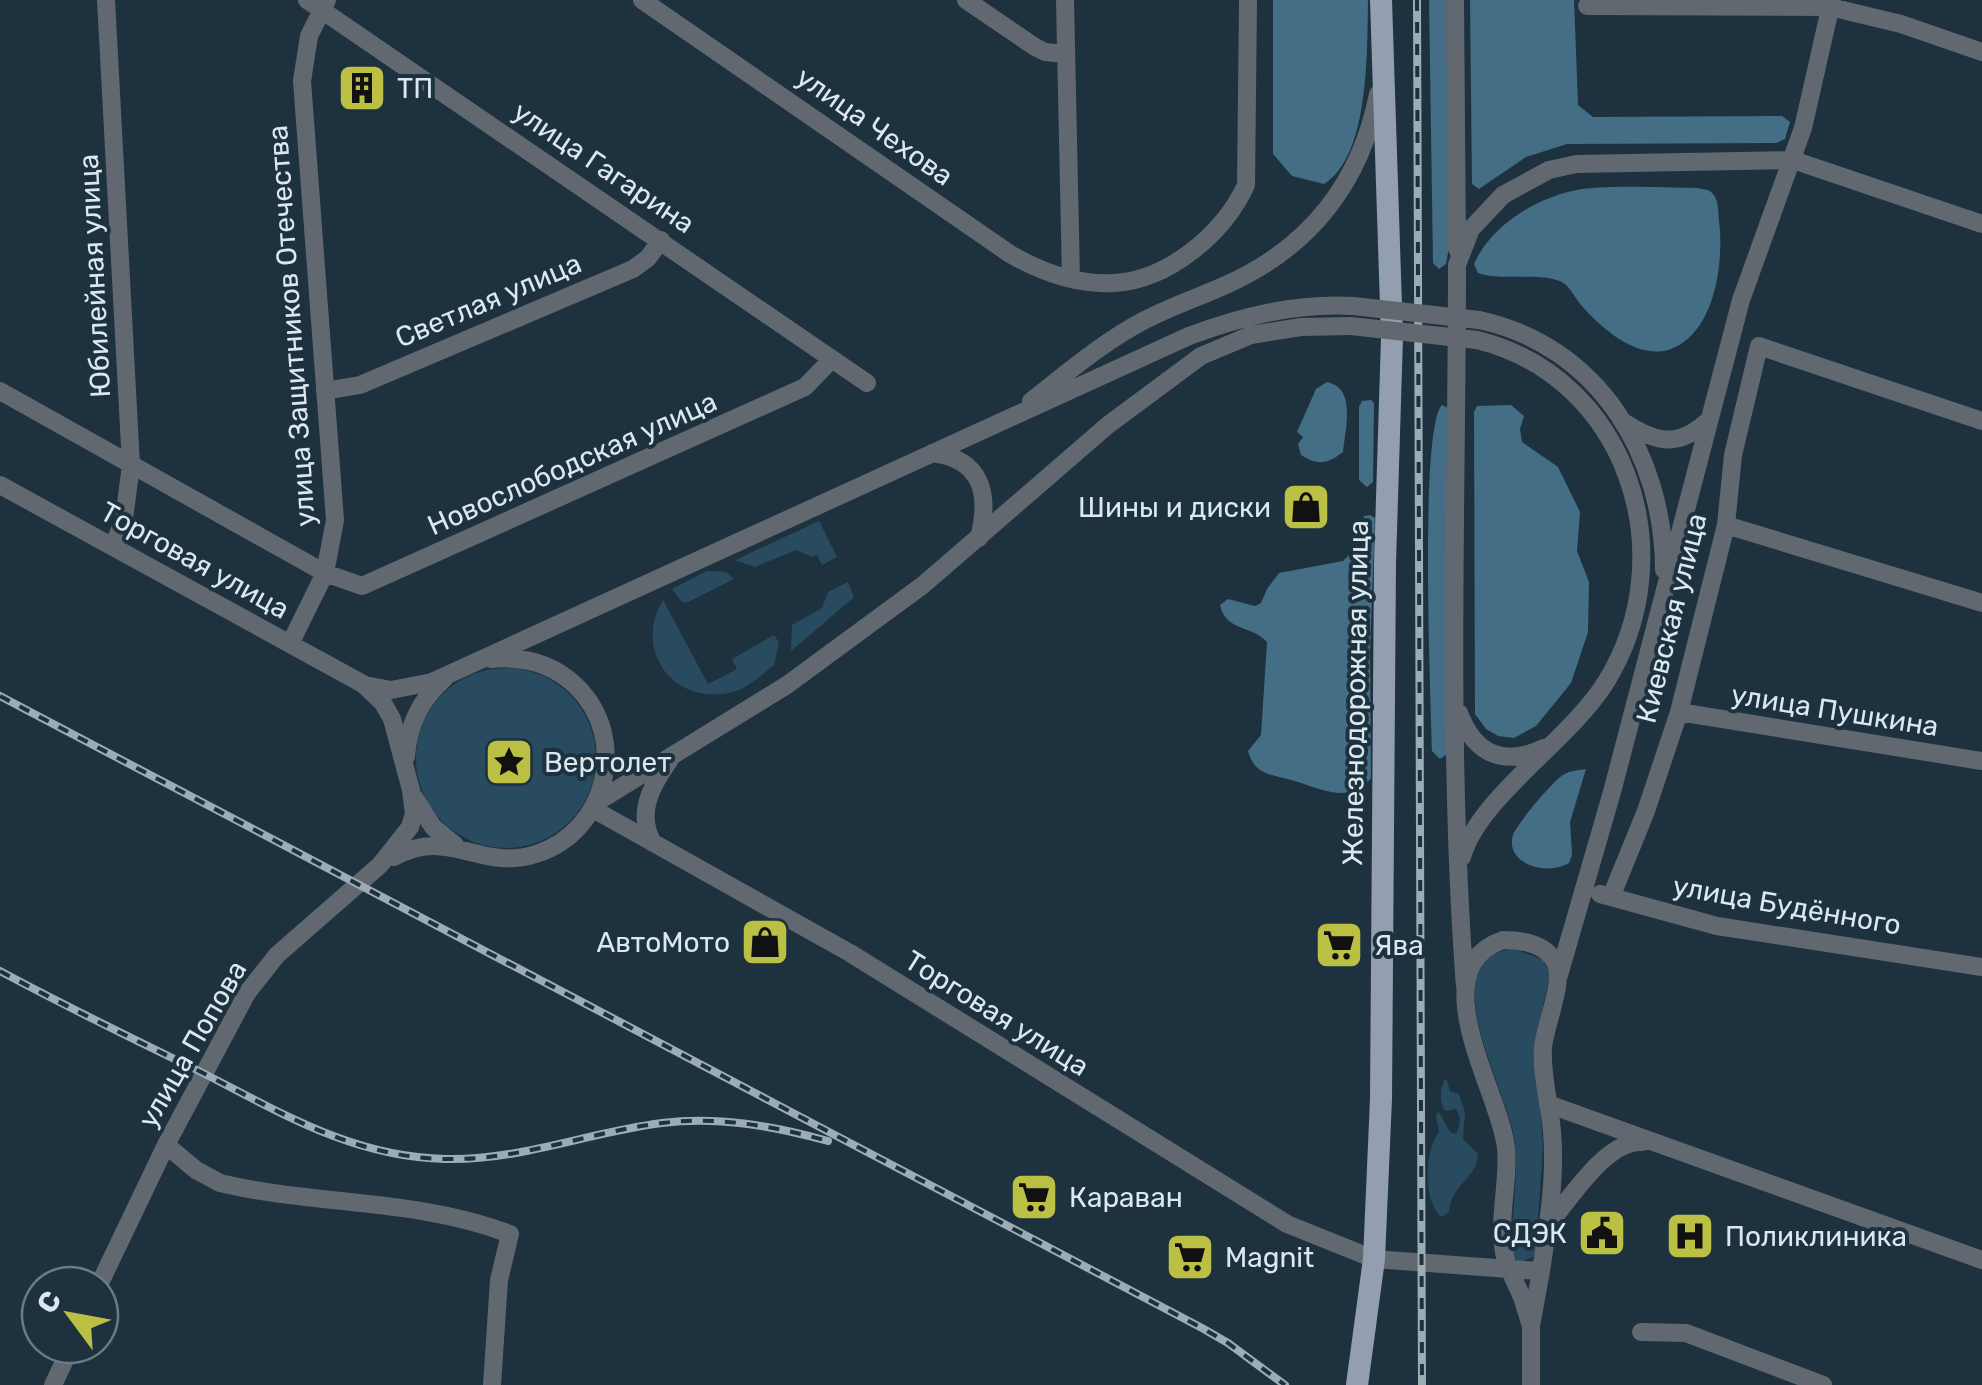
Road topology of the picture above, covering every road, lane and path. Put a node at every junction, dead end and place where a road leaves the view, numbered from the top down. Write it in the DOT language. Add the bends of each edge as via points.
graph roads {
  1 [pos="106,0"];
  2 [pos="642,0"];
  3 [pos="966,0"];
  4 [pos="1065,0"];
  5 [pos="1248,0"];
  6 [pos="1381,0"];
  7 [pos="1455,0"];
  8 [pos="318,3"];
  9 [pos="1831,4"];
  10 [pos="1587,6"];
  11 [pos="1982,52"];
  12 [pos="1066,54"];
  13 [pos="1382,70"];
  14 [pos="1793,160"];
  15 [pos="1982,224"];
  16 [pos="661,240"];
  17 [pos="1458,265"];
  18 [pos="1077,280"];
  19 [pos="832,359"];
  20 [pos="867,382"];
  21 [pos="0,391"];
  22 [pos="325,391"];
  23 [pos="1710,419"];
  24 [pos="1007,420"];
  25 [pos="1982,421"];
  26 [pos="1626,424"];
  27 [pos="932,453"];
  28 [pos="132,465"];
  29 [pos="0,485"];
  30 [pos="1726,525"];
  31 [pos="979,539"];
  32 [pos="114,547"];
  33 [pos="325,573"];
  34 [pos="1982,603"];
  35 [pos="1661,610"];
  36 [pos="290,644"];
  37 [pos="476,662"];
  38 [pos="452,674"];
  39 [pos="363,684"];
  40 [pos="1456,706"];
  41 [pos="1679,712"];
  42 [pos="1568,729"];
  43 [pos="673,756"];
  44 [pos="1982,761"];
  45 [pos="406,767"];
  46 [pos="411,790"];
  47 [pos="595,806"];
  48 [pos="653,843"];
  49 [pos="469,852"];
  50 [pos="380,865"];
  51 [pos="1459,875"];
  52 [pos="1584,890"];
  53 [pos="1611,897"];
  54 [pos="1982,966"];
  55 [pos="1559,975"];
  56 [pos="1465,987"];
  57 [pos="1548,1104"];
  58 [pos="1652,1143"];
  59 [pos="166,1145"];
  60 [pos="1548,1225"];
  61 [pos="1502,1226"];
  62 [pos="1374,1259"];
  63 [pos="1982,1260"];
  64 [pos="109,1265"];
  65 [pos="1453,1265"];
  66 [pos="1509,1269"];
  67 [pos="1541,1270"];
  68 [pos="1531,1326"];
  69 [pos="1641,1332"];
  70 [pos="492,1385"];
  71 [pos="1357,1385"];
  72 [pos="1530,1385"];
  73 [pos="1823,1385"];
  1 -- 28 [label="street, Юбилейная улица"];
  2 -- 18 [label="street, улица Чехова" via="1010,254"];
  3 -- 12 [label="street" via="1035,47"];
  4 -- 12 [label="street"];
  5 -- 18 [label="street" via="1246,185 1231,212 1171,264 1128,281"];
  6 -- 13 [label="main road, Железнодорожная улица"];
  7 -- 17 [label="street"];
  8 -- 16 [label="street, улица Гагарина"];
  8 -- 22 [label="street, улица Защитников Отечества" via="302,81"];
  9 -- 10 [label="street"];
  9 -- 11 [label="street"];
  9 -- 14 [label="street"];
  12 -- 18 [label="street"];
  13 -- 24 [label="street" via="1360,156 1340,195 1307,233 1272,261 1108,342"];
  13 -- 62 [label="main road, Железнодорожная улица" via="1392,337"];
  14 -- 15 [label="street"];
  14 -- 17 [label="street" via="1550,170 1486,211 1471,229"];
  14 -- 23 [label="street" via="1741,300"];
  16 -- 19 [label="street, улица Гагарина"];
  16 -- 22 [label="street, Светлая улица" via="633,268 360,385"];
  17 -- 40 [label="street"];
  19 -- 20 [label="street, улица Гагарина"];
  19 -- 33 [label="street, Новослободская улица" via="806,388 379,580 354,585"];
  21 -- 28 [label="street, Новослободская улица"];
  22 -- 33 [label="street, улица Защитников Отечества" via="335,509"];
  23 -- 26 [label="street" via="1694,434 1672,440"];
  23 -- 35 [label="street"];
  24 -- 26 [label="street, bridge" via="1229,321 1301,307 1353,306 1511,328 1562,356"];
  24 -- 27 [label="street"];
  25 -- 30 [label="street, Киевская улица" via="1759,346 1733,455"];
  26 -- 35 [label="street" via="1650,472 1662,519"];
  27 -- 31 [label="street" via="961,461 982,486"];
  27 -- 37 [label="street"];
  28 -- 32 [label="street, Юбилейная улица"];
  28 -- 33 [label="street, Новослободская улица"];
  29 -- 32 [label="street, Торговая улица"];
  30 -- 34 [label="street"];
  30 -- 41 [label="street, Киевская улица"];
  31 -- 42 [label="street, bridge" via="1108,425 1201,356 1251,335 1351,326 1477,340 1530,358 1574,392 1618,450 1634,495 1640,554 1631,622 1607,680"];
  31 -- 43 [label="street" via="787,685"];
  32 -- 36 [label="street, Торговая улица"];
  33 -- 36 [label="street, улица Защитников Отечества"];
  35 -- 52 [label="street"];
  36 -- 39 [label="street, Торговая улица"];
  37 -- 38 [label="street"];
  37 -- 47 [label="street" via="532,661 582,691 606,748"];
  38 -- 39 [label="street" via="401,690"];
  38 -- 45 [label="street" via="416,714"];
  39 -- 45 [label="street" via="388,710"];
  40 -- 42 [label="street" via="1468,734 1497,756 1525,756"];
  40 -- 51 [label="street"];
  41 -- 44 [label="street, улица Пушкина"];
  41 -- 53 [label="street, Киевская улица"];
  42 -- 51 [label="street" via="1482,818 1463,851"];
  43 -- 47 [label="street"];
  43 -- 48 [label="street" via="646,803"];
  45 -- 46 [label="street"];
  46 -- 49 [label="street" via="433,828"];
  46 -- 50 [label="street" via="410,827"];
  47 -- 48 [label="street, Торговая улица"];
  47 -- 49 [label="street" via="565,840 540,853 497,858"];
  48 -- 62 [label="street, Торговая улица" via="862,961 1286,1224"];
  49 -- 50 [label="street" via="422,844"];
  50 -- 59 [label="street, улица Попова" via="262,973"];
  51 -- 56 [label="street"];
  52 -- 53 [label="street, улица Будённого"];
  52 -- 55 [label="street"];
  53 -- 54 [label="street, улица Будённого" via="1717,926"];
  55 -- 56 [label="street" via="1541,948 1502,940 1480,954"];
  55 -- 57 [label="street" via="1543,1052"];
  56 -- 61 [label="street" via="1474,1048 1506,1148"];
  57 -- 58 [label="street"];
  57 -- 60 [label="street"];
  58 -- 60 [label="street" via="1628,1142 1609,1153"];
  58 -- 63 [label="street"];
  59 -- 64 [label="street, улица Попова"];
  59 -- 70 [label="street" via="220,1183 398,1207 510,1234 499,1280"];
  60 -- 67 [label="street"];
  61 -- 65 [label="street" via="1482,1256"];
  61 -- 66 [label="street"];
  62 -- 65 [label="street, Торговая улица"];
  62 -- 71 [label="main road, Железнодорожная улица"];
  65 -- 66 [label="street, Торговая улица"];
  66 -- 67 [label="street, Торговая улица"];
  66 -- 68 [label="street"];
  67 -- 68 [label="street"];
  68 -- 72 [label="street"];
  69 -- 73 [label="street" via="1686,1333"];
}
